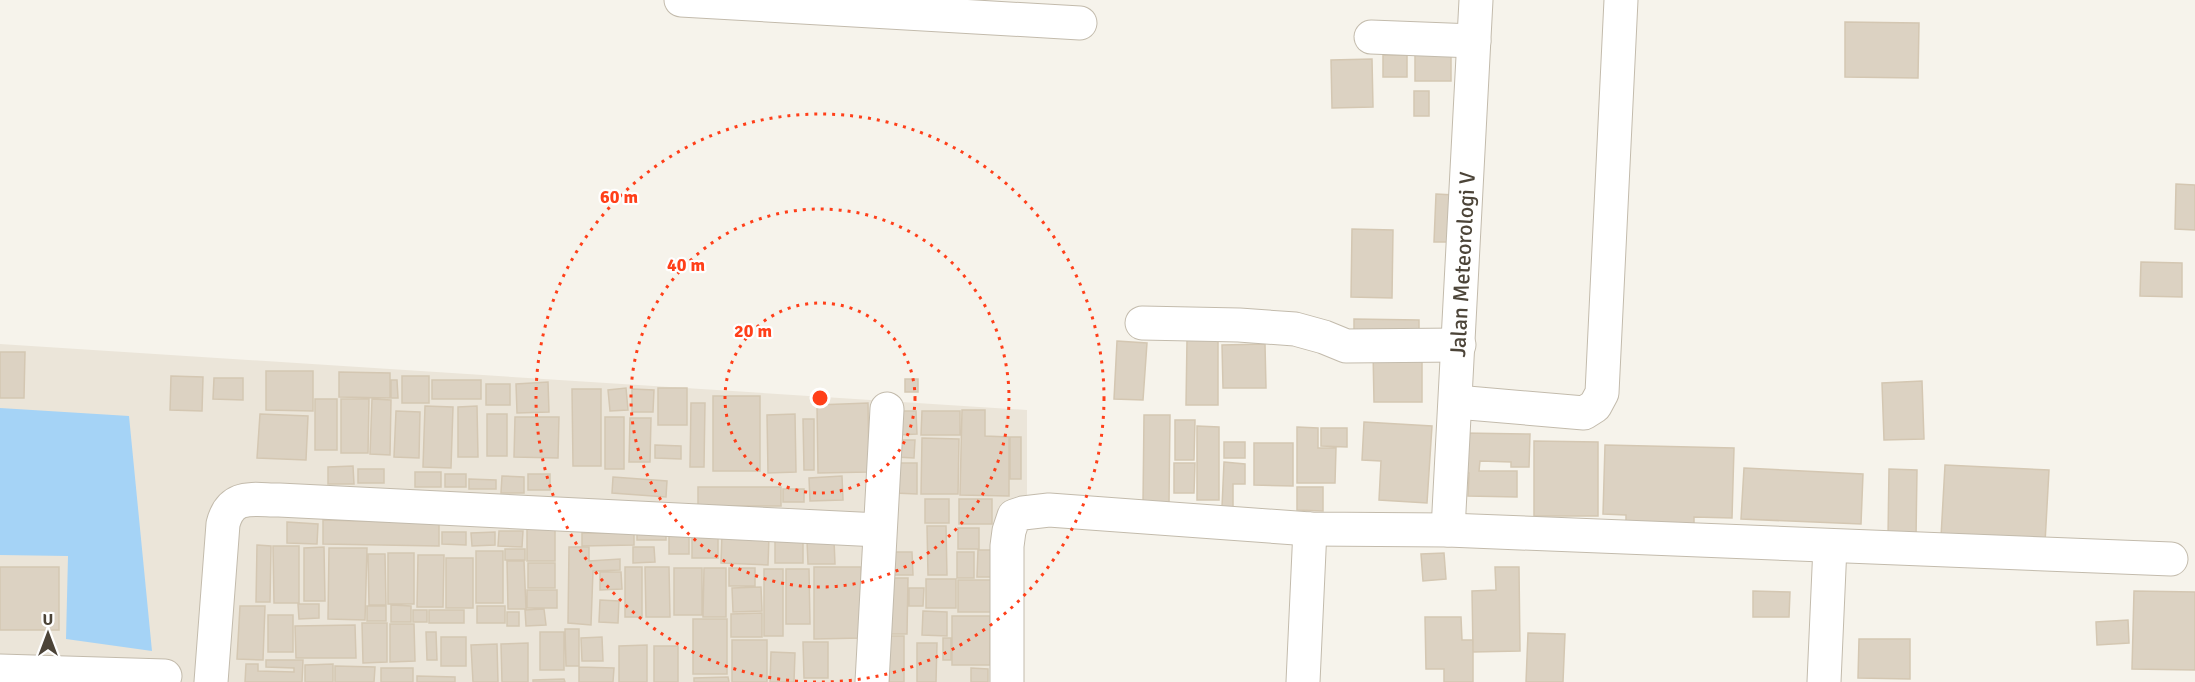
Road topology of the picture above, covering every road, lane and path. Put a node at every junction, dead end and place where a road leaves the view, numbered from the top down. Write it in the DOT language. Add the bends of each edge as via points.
graph roads {
  1 [pos="681,0"];
  2 [pos="1476,0"];
  3 [pos="1621,0"];
  4 [pos="1080,23"];
  5 [pos="1371,37"];
  6 [pos="1474,41"];
  7 [pos="1142,323"];
  8 [pos="1459,345"];
  9 [pos="1456,402"];
  10 [pos="887,409"];
  11 [pos="1310,528"];
  12 [pos="879,530"];
  13 [pos="1448,530"];
  14 [pos="1830,546"];
  15 [pos="2171,559"];
  16 [pos="0,671"];
  17 [pos="165,676"];
  18 [pos="211,682"];
  19 [pos="872,682"];
  20 [pos="1006,682"];
  21 [pos="1303,682"];
  22 [pos="1824,682"];
  1 -- 4 [label="street"];
  2 -- 6 [label="street, Jalan Meteorologi V"];
  3 -- 9 [label="street" via="1602,393 1595,406 1584,413"];
  5 -- 6 [label="street"];
  6 -- 8 [label="street, Jalan Meteorologi V"];
  7 -- 8 [label="street" via="1295,329 1346,346"];
  8 -- 9 [label="street, Jalan Meteorologi V"];
  9 -- 13 [label="street, Jalan Meteorologi V"];
  10 -- 12 [label="street"];
  11 -- 13 [label="street"];
  11 -- 20 [label="street" via="1048,510 1014,516 1007,546"];
  11 -- 21 [label="street"];
  12 -- 18 [label="street" via="279,500 238,502 230,507 223,524"];
  12 -- 19 [label="street"];
  13 -- 14 [label="street"];
  14 -- 15 [label="street"];
  14 -- 22 [label="street"];
  16 -- 17 [label="street"];
}
